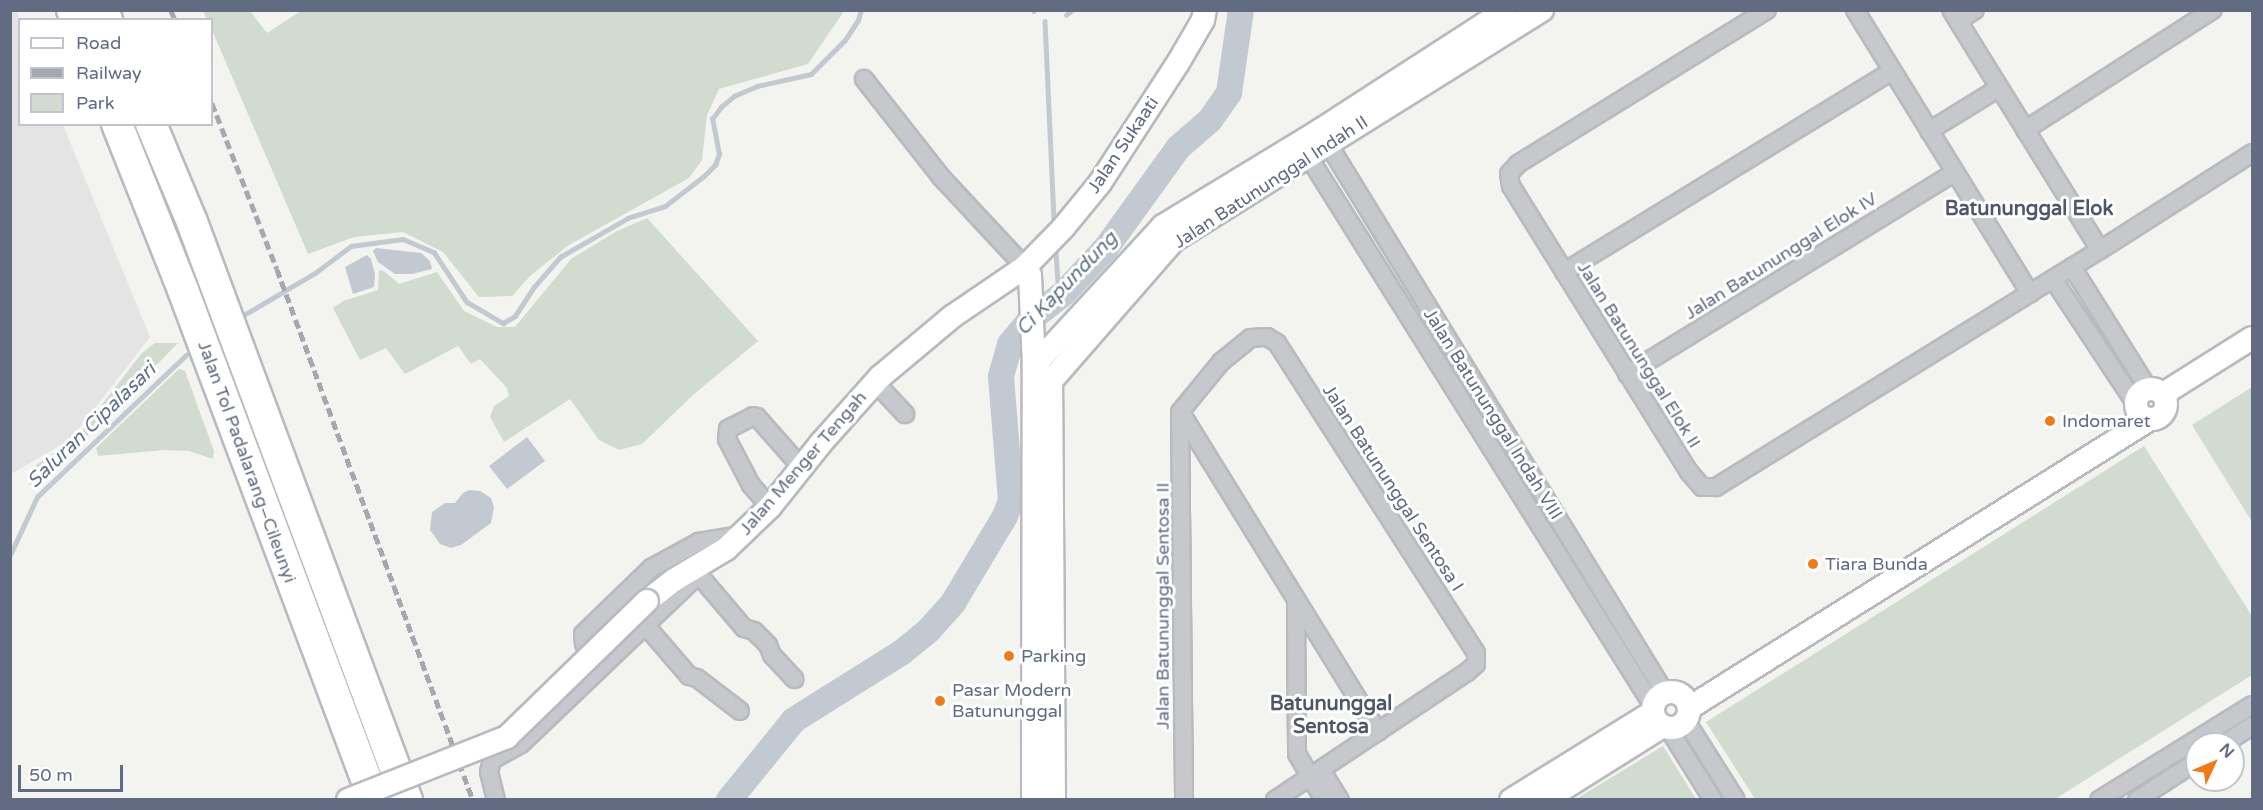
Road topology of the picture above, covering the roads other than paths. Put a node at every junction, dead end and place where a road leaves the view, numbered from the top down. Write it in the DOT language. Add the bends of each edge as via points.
graph roads {
  1 [pos="1205,10"];
  2 [pos="1506,10"];
  3 [pos="1542,10"];
  4 [pos="1767,10"];
  5 [pos="1855,10"];
  6 [pos="1975,10"];
  7 [pos="2213,10"];
  8 [pos="1954,16"];
  9 [pos="1892,71"];
  10 [pos="864,79"];
  11 [pos="1999,88"];
  12 [pos="118,126"];
  13 [pos="152,126"];
  14 [pos="2025,130"];
  15 [pos="1929,131"];
  16 [pos="1324,138"];
  17 [pos="1305,150"];
  18 [pos="2253,153"];
  19 [pos="1955,172"];
  20 [pos="2100,250"];
  21 [pos="2072,267"];
  22 [pos="1028,271"];
  23 [pos="1564,272"];
  24 [pos="2053,279"];
  25 [pos="2030,293"];
  26 [pos="2253,338"];
  27 [pos="2253,354"];
  28 [pos="1039,364"];
  29 [pos="1627,374"];
  30 [pos="875,382"];
  31 [pos="2150,403"];
  32 [pos="1180,412"];
  33 [pos="905,414"];
  34 [pos="802,468"];
  35 [pos="770,507"];
  36 [pos="733,542"];
  37 [pos="698,574"];
  38 [pos="1296,601"];
  39 [pos="646,626"];
  40 [pos="601,668"];
  41 [pos="794,678"];
  42 [pos="2253,705"];
  43 [pos="740,711"];
  44 [pos="1670,712"];
  45 [pos="1378,732"];
  46 [pos="2185,769"];
  47 [pos="1316,774"];
  48 [pos="2105,798"];
  49 [pos="348,800"];
  50 [pos="374,800"];
  51 [pos="407,800"];
  52 [pos="496,800"];
  53 [pos="1033,800"];
  54 [pos="1054,800"];
  55 [pos="1184,800"];
  56 [pos="1275,800"];
  57 [pos="1324,800"];
  58 [pos="1340,800"];
  59 [pos="1511,800"];
  60 [pos="1545,800"];
  61 [pos="1713,800"];
  62 [pos="1736,800"];
  63 [pos="2137,800"];
  1 -- 22 [label="street, Jalan Sukaati" via="1178,63 1100,183"];
  2 -- 16 [label="street, Jalan Batununggal Indah II"];
  3 -- 16 [label="street, Jalan Batununggal Indah II"];
  4 -- 23 [label="street, Jalan Batununggal Elok II" via="1518,164 1509,174 1511,186"];
  5 -- 9 [label="street"];
  6 -- 8 [label="street"];
  7 -- 14 [label="street"];
  8 -- 11 [label="street"];
  9 -- 15 [label="street"];
  9 -- 23 [label="street"];
  10 -- 22 [label="street" via="941,177"];
  11 -- 14 [label="street"];
  11 -- 15 [label="street"];
  12 -- 50 [label="highway, Jalan Tol Padalarang–Cileunyi"];
  13 -- 51 [label="highway, Jalan Tol Padalarang–Cileunyi" via="192,222"];
  14 -- 20 [label="street"];
  15 -- 19 [label="street"];
  16 -- 17 [label="street, Jalan Batununggal Indah II"];
  16 -- 44 [label="street, Jalan Batununggal Indah VIII"];
  17 -- 28 [label="street, Jalan Batununggal Indah II" via="1163,226"];
  17 -- 44 [label="street, Jalan Batununggal Indah VIII"];
  18 -- 20 [label="street, Jalan Batununggal Elok II"];
  19 -- 25 [label="street"];
  19 -- 29 [label="street, Jalan Batununggal Elok IV"];
  20 -- 21 [label="street, Jalan Batununggal Elok II"];
  21 -- 24 [label="street, Jalan Batununggal Elok II"];
  21 -- 31 [label="street"];
  22 -- 28 [label="street"];
  22 -- 30 [label="street, Jalan Menger Tengah" via="953,316"];
  23 -- 29 [label="street, Jalan Batununggal Elok II"];
  24 -- 25 [label="street, Jalan Batununggal Elok II"];
  24 -- 31 [label="street"];
  25 -- 29 [label="street, Jalan Batununggal Elok II" via="1716,487 1702,487 1689,472"];
  26 -- 31 [label="street"];
  27 -- 31 [label="street"];
  28 -- 53 [label="street"];
  28 -- 54 [label="street"];
  30 -- 33 [label="street"];
  30 -- 34 [label="street, Jalan Menger Tengah"];
  31 -- 44 [label="street"];
  32 -- 38 [label="street"];
  32 -- 45 [label="street, Jalan Batununggal Sentosa I" via="1221,362 1251,339 1267,337 1277,343 1476,653 1476,664 1467,672"];
  32 -- 55 [label="street, Jalan Batununggal Sentosa II"];
  34 -- 35 [label="street, Jalan Menger Tengah"];
  34 -- 35 [label="street" via="757,417 728,429 727,439 752,486"];
  35 -- 36 [label="street, Jalan Menger Tengah"];
  36 -- 37 [label="street"];
  36 -- 40 [label="street" via="699,542 651,568 583,634 584,644"];
  36 -- 49 [label="street, Jalan Menger Tengah, bridge" via="647,601 507,737"];
  37 -- 39 [label="street"];
  37 -- 41 [label="street" via="744,628 754,631 768,645 772,655"];
  38 -- 45 [label="street"];
  38 -- 47 [label="street" via="1297,754"];
  39 -- 40 [label="street"];
  39 -- 43 [label="street" via="689,676"];
  40 -- 52 [label="street" via="520,744 492,760 489,772"];
  42 -- 48 [label="street"];
  44 -- 59 [label="street"];
  44 -- 60 [label="street"];
  44 -- 61 [label="street, Jalan Batununggal Indah VIII"];
  44 -- 62 [label="street, Jalan Batununggal Indah VIII"];
  45 -- 47 [label="street, Jalan Batununggal Sentosa I"];
  46 -- 63 [label="street"];
  47 -- 56 [label="street"];
  47 -- 57 [label="street"];
  47 -- 58 [label="street"];
}
